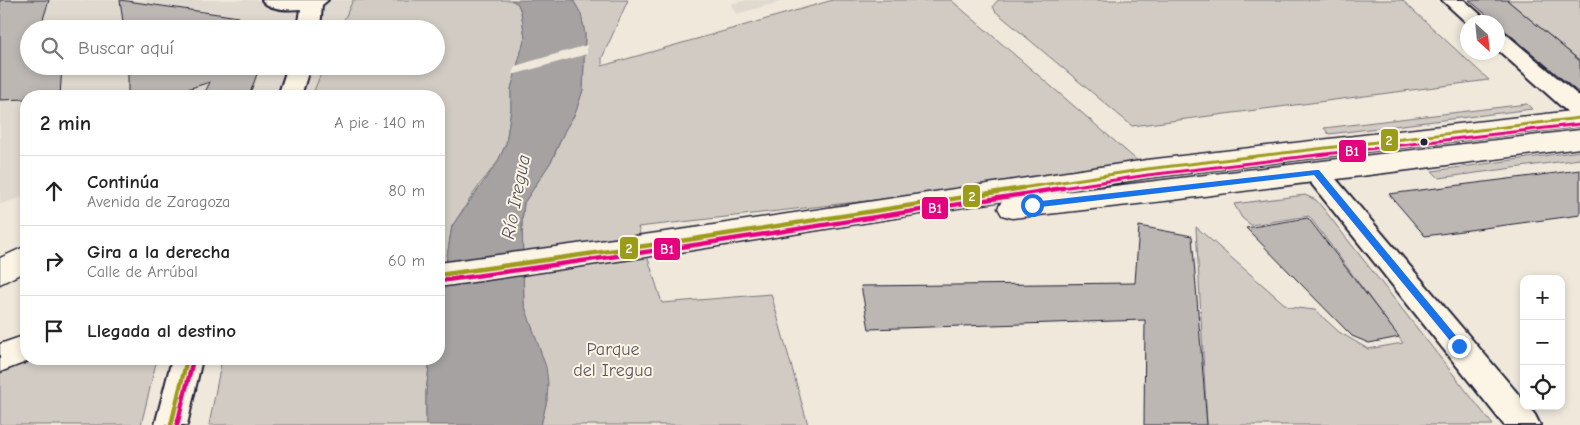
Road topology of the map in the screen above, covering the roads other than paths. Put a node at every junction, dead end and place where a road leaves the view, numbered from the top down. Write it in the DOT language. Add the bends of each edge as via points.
graph roads {
  1 [pos="272,0"];
  2 [pos="1452,0"];
  3 [pos="315,1"];
  4 [pos="1470,15"];
  5 [pos="311,20"];
  6 [pos="1505,45"];
  7 [pos="296,75"];
  8 [pos="292,90"];
  9 [pos="1580,110"];
  10 [pos="1580,118"];
  11 [pos="1580,139"];
  12 [pos="1316,172"];
  13 [pos="687,240"];
  14 [pos="20,260"];
  15 [pos="0,272"];
  16 [pos="445,274"];
  17 [pos="20,334"];
  18 [pos="0,337"];
  19 [pos="20,350"];
  20 [pos="0,358"];
  21 [pos="186,365"];
  22 [pos="171,425"];
  23 [pos="1524,425"];
  1 -- 3 [label="street" via="286,4"];
  2 -- 4 [label="street"];
  3 -- 5 [label="street"];
  6 -- 9 [label="street"];
  7 -- 8 [label="street"];
  10 -- 13 [label="main road" via="1147,169"];
  11 -- 12 [label="main road"];
  12 -- 13 [label="main road" via="772,237"];
  12 -- 23 [label="street"];
  13 -- 16 [label="main road"];
  14 -- 15 [label="main road"];
  17 -- 18 [label="main road"];
  19 -- 20 [label="main road"];
  21 -- 22 [label="street"];
}
